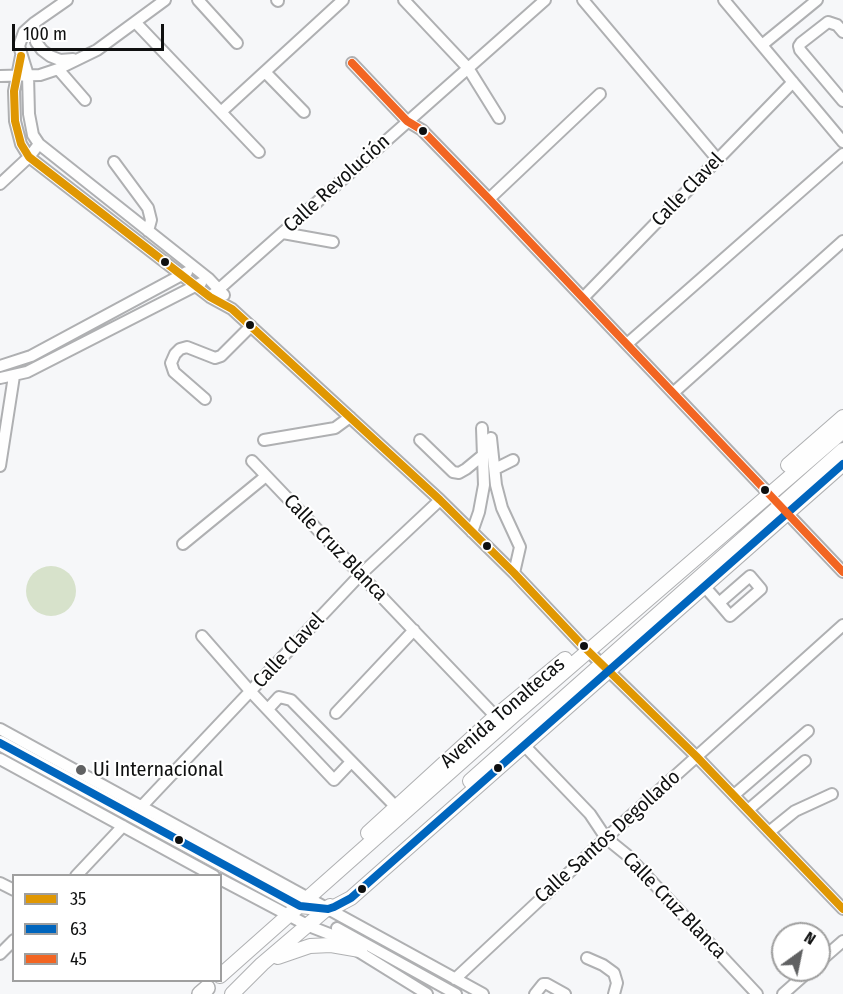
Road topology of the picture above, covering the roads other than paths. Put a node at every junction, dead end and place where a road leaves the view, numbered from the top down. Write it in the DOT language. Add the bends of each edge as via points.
graph roads {
  1 [pos="67,0"];
  2 [pos="165,0"];
  3 [pos="198,0"];
  4 [pos="343,0"];
  5 [pos="404,0"];
  6 [pos="544,0"];
  7 [pos="583,0"];
  8 [pos="724,0"];
  9 [pos="817,0"];
  10 [pos="34,23"];
  11 [pos="136,23"];
  12 [pos="843,32"];
  13 [pos="237,43"];
  14 [pos="762,45"];
  15 [pos="97,50"];
  16 [pos="352,63"];
  17 [pos="468,68"];
  18 [pos="58,69"];
  19 [pos="265,72"];
  20 [pos="0,76"];
  21 [pos="22,76"];
  22 [pos="793,82"];
  23 [pos="600,94"];
  24 [pos="85,100"];
  25 [pos="843,101"];
  26 [pos="221,112"];
  27 [pos="304,112"];
  28 [pos="499,117"];
  29 [pos="407,121"];
  30 [pos="843,142"];
  31 [pos="39,144"];
  32 [pos="259,152"];
  33 [pos="843,154"];
  34 [pos="29,157"];
  35 [pos="718,160"];
  36 [pos="114,162"];
  37 [pos="0,184"];
  38 [pos="489,199"];
  39 [pos="148,231"];
  40 [pos="283,233"];
  41 [pos="843,241"];
  42 [pos="333,242"];
  43 [pos="195,267"];
  44 [pos="182,275"];
  45 [pos="209,279"];
  46 [pos="195,286"];
  47 [pos="220,290"];
  48 [pos="210,297"];
  49 [pos="583,298"];
  50 [pos="232,309"];
  51 [pos="251,326"];
  52 [pos="627,344"];
  53 [pos="0,366"];
  54 [pos="14,376"];
  55 [pos="0,378"];
  56 [pos="673,393"];
  57 [pos="205,399"];
  58 [pos="350,417"];
  59 [pos="843,417"];
  60 [pos="482,428"];
  61 [pos="843,431"];
  62 [pos="491,438"];
  63 [pos="264,440"];
  64 [pos="420,440"];
  65 [pos="843,450"];
  66 [pos="483,455"];
  67 [pos="513,460"];
  68 [pos="252,461"];
  69 [pos="843,464"];
  70 [pos="0,466"];
  71 [pos="495,469"];
  72 [pos="266,476"];
  73 [pos="765,491"];
  74 [pos="440,500"];
  75 [pos="783,509"];
  76 [pos="472,532"];
  77 [pos="183,544"];
  78 [pos="843,572"];
  79 [pos="514,573"];
  80 [pos="360,575"];
  81 [pos="704,586"];
  82 [pos="719,603"];
  83 [pos="843,626"];
  84 [pos="414,630"];
  85 [pos="202,636"];
  86 [pos="585,648"];
  87 [pos="605,667"];
  88 [pos="251,692"];
  89 [pos="268,709"];
  90 [pos="336,713"];
  91 [pos="500,720"];
  92 [pos="0,729"];
  93 [pos="808,731"];
  94 [pos="521,742"];
  95 [pos="0,743"];
  96 [pos="18,745"];
  97 [pos="696,756"];
  98 [pos="805,761"];
  99 [pos="1,762"];
  100 [pos="351,762"];
  101 [pos="832,794"];
  102 [pos="734,795"];
  103 [pos="142,806"];
  104 [pos="396,807"];
  105 [pos="748,810"];
  106 [pos="123,826"];
  107 [pos="769,832"];
  108 [pos="606,838"];
  109 [pos="78,874"];
  110 [pos="210,874"];
  111 [pos="222,880"];
  112 [pos="305,902"];
  113 [pos="328,909"];
  114 [pos="843,909"];
  115 [pos="289,916"];
  116 [pos="309,926"];
  117 [pos="338,928"];
  118 [pos="843,941"];
  119 [pos="12,942"];
  120 [pos="360,950"];
  121 [pos="831,952"];
  122 [pos="0,954"];
  123 [pos="587,958"];
  124 [pos="262,964"];
  125 [pos="222,974"];
  126 [pos="455,979"];
  127 [pos="796,982"];
  128 [pos="232,994"];
  129 [pos="427,994"];
  130 [pos="456,994"];
  131 [pos="483,994"];
  132 [pos="536,994"];
  133 [pos="565,994"];
  134 [pos="614,994"];
  135 [pos="758,994"];
  136 [pos="783,994"];
  1 -- 10 [label="street"];
  2 -- 11 [label="street"];
  3 -- 13 [label="street"];
  4 -- 19 [label="street"];
  5 -- 17 [label="street"];
  6 -- 17 [label="street, Calle Revolución"];
  7 -- 35 [label="street"];
  8 -- 14 [label="street"];
  9 -- 14 [label="street"];
  10 -- 15 [label="street" via="36,42 50,56 69,60"];
  10 -- 21 [label="street" via="24,32 19,46"];
  11 -- 15 [label="street"];
  11 -- 26 [label="street"];
  12 -- 25 [label="street" via="828,22 799,46"];
  14 -- 22 [label="street"];
  15 -- 18 [label="street"];
  16 -- 29 [label="street"];
  17 -- 28 [label="street"];
  17 -- 29 [label="street, Calle Revolución"];
  18 -- 21 [label="street"];
  18 -- 24 [label="street"];
  19 -- 26 [label="street"];
  19 -- 27 [label="street"];
  20 -- 21 [label="street"];
  21 -- 31 [label="street" via="33,135"];
  21 -- 34 [label="street" via="14,91 15,121"];
  22 -- 30 [label="street"];
  22 -- 35 [label="street, Calle Clavel"];
  23 -- 38 [label="street"];
  26 -- 32 [label="street"];
  29 -- 38 [label="street" via="422,130"];
  29 -- 40 [label="street, Calle Revolución"];
  31 -- 34 [label="street"];
  31 -- 39 [label="street"];
  33 -- 52 [label="street"];
  34 -- 37 [label="street"];
  34 -- 44 [label="street"];
  35 -- 49 [label="street, Calle Clavel"];
  36 -- 39 [label="street" via="148,208"];
  38 -- 49 [label="street"];
  39 -- 43 [label="street"];
  40 -- 42 [label="street"];
  40 -- 47 [label="street, Calle Revolución"];
  41 -- 56 [label="street"];
  43 -- 44 [label="street"];
  43 -- 45 [label="street"];
  44 -- 46 [label="street"];
  44 -- 53 [label="street" via="31,356"];
  45 -- 46 [label="street"];
  45 -- 47 [label="street"];
  46 -- 48 [label="street"];
  46 -- 54 [label="street"];
  47 -- 48 [label="street, Calle Revolución"];
  47 -- 50 [label="street"];
  48 -- 50 [label="street"];
  49 -- 52 [label="street"];
  50 -- 51 [label="street"];
  51 -- 57 [label="street" via="221,356 215,358 187,347 175,354 171,363 174,372"];
  51 -- 58 [label="street"];
  52 -- 56 [label="street"];
  54 -- 55 [label="street"];
  54 -- 70 [label="street"];
  56 -- 73 [label="street"];
  58 -- 63 [label="street" via="335,428"];
  58 -- 74 [label="street"];
  59 -- 73 [label="main road, Avenida Tonaltecas"];
  60 -- 66 [label="street"];
  61 -- 73 [label="main road, Avenida Tonaltecas"];
  62 -- 71 [label="street"];
  64 -- 66 [label="street" via="453,472 459,473"];
  65 -- 75 [label="main road, Avenida Tonaltecas"];
  66 -- 76 [label="street" via="482,500"];
  67 -- 71 [label="street"];
  68 -- 72 [label="street, Calle Cruz Blanca"];
  69 -- 75 [label="main road, Avenida Tonaltecas"];
  71 -- 79 [label="street" via="502,508 520,547"];
  72 -- 77 [label="street"];
  72 -- 80 [label="street, Calle Cruz Blanca"];
  73 -- 75 [label="street"];
  73 -- 86 [label="main road, Avenida Tonaltecas"];
  74 -- 76 [label="street"];
  74 -- 80 [label="street, Calle Clavel"];
  75 -- 78 [label="street"];
  75 -- 81 [label="main road, Avenida Tonaltecas"];
  75 -- 87 [label="main road, Avenida Tonaltecas"];
  76 -- 79 [label="street"];
  79 -- 86 [label="street"];
  80 -- 84 [label="street, Calle Cruz Blanca"];
  80 -- 88 [label="street, Calle Clavel"];
  81 -- 82 [label="street"];
  81 -- 87 [label="main road, Avenida Tonaltecas"];
  83 -- 97 [label="street, Calle Santos Degollado"];
  84 -- 90 [label="street"];
  84 -- 91 [label="street, Calle Cruz Blanca"];
  85 -- 88 [label="street"];
  86 -- 87 [label="street"];
  86 -- 91 [label="main road, Avenida Tonaltecas"];
  87 -- 94 [label="main road, Avenida Tonaltecas"];
  87 -- 97 [label="street"];
  88 -- 89 [label="street"];
  88 -- 103 [label="street, Calle Clavel"];
  89 -- 100 [label="street" via="279,697 291,700"];
  89 -- 100 [label="street" via="334,780"];
  91 -- 104 [label="main road, Avenida Tonaltecas"];
  91 -- 112 [label="main road, Avenida Tonaltecas"];
  92 -- 96 [label="street"];
  93 -- 102 [label="street"];
  94 -- 108 [label="street, Calle Cruz Blanca" via="590,814"];
  94 -- 113 [label="main road, Avenida Tonaltecas" via="351,898"];
  95 -- 96 [label="main road"];
  96 -- 99 [label="street"];
  96 -- 103 [label="street"];
  96 -- 112 [label="main road"];
  97 -- 102 [label="street"];
  97 -- 108 [label="street, Calle Santos Degollado"];
  98 -- 105 [label="street"];
  99 -- 106 [label="street"];
  100 -- 104 [label="street"];
  101 -- 107 [label="street" via="795,810"];
  102 -- 105 [label="street"];
  103 -- 112 [label="street"];
  104 -- 112 [label="main road, Avenida Tonaltecas" via="320,876"];
  105 -- 107 [label="street"];
  106 -- 109 [label="street"];
  106 -- 110 [label="street"];
  107 -- 114 [label="street"];
  108 -- 126 [label="street, Calle Santos Degollado"];
  108 -- 135 [label="street, Calle Cruz Blanca" via="627,855"];
  111 -- 115 [label="street"];
  112 -- 113 [label="main road"];
  112 -- 115 [label="main road, Avenida Tonaltecas"];
  112 -- 116 [label="main road"];
  113 -- 116 [label="main road, Avenida Tonaltecas"];
  113 -- 126 [label="street"];
  115 -- 116 [label="street"];
  115 -- 125 [label="main road, Avenida Tonaltecas"];
  116 -- 120 [label="street"];
  116 -- 124 [label="main road, Avenida Tonaltecas"];
  117 -- 130 [label="street"];
  118 -- 121 [label="street"];
  119 -- 122 [label="street"];
  120 -- 124 [label="main road" via="310,946"];
  120 -- 129 [label="street"];
  123 -- 134 [label="street" via="614,973"];
  124 -- 128 [label="main road, Avenida Tonaltecas"];
  126 -- 131 [label="street"];
  127 -- 136 [label="street"];
  132 -- 133 [label="street" via="543,984"];
}
